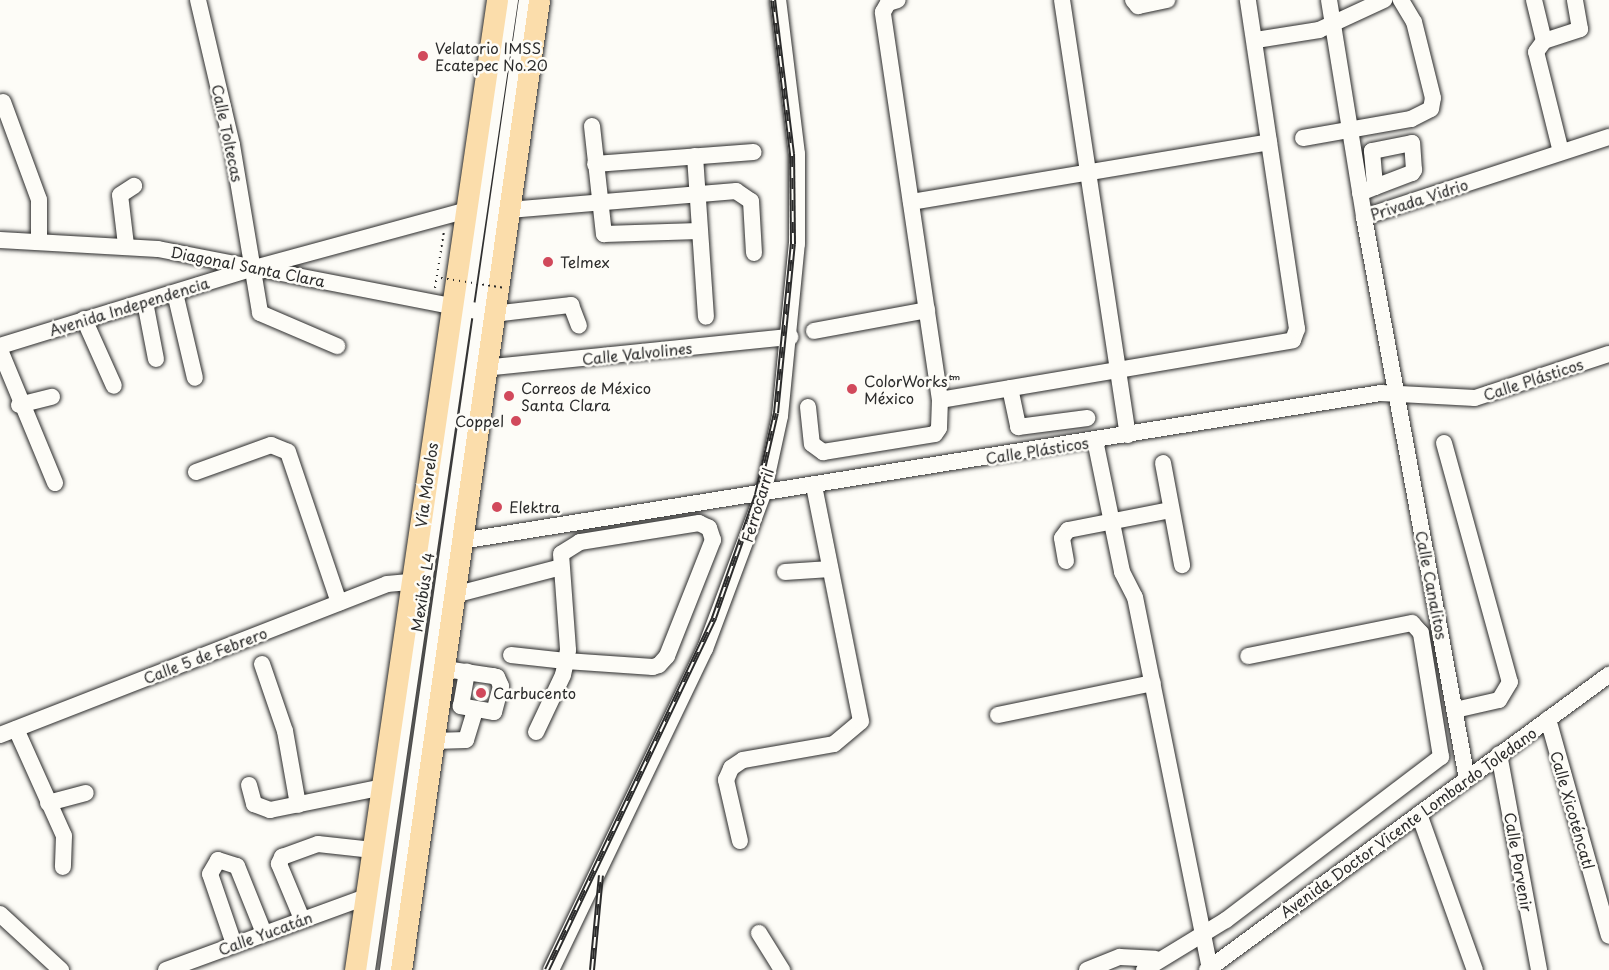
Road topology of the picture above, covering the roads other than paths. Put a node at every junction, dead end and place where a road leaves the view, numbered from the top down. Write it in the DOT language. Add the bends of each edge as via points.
graph roads {
  1 [pos="198,0"];
  2 [pos="497,0"];
  3 [pos="510,0"];
  4 [pos="527,0"];
  5 [pos="539,0"];
  6 [pos="778,0"];
  7 [pos="898,0"];
  8 [pos="1062,0"];
  9 [pos="1133,0"];
  10 [pos="1162,0"];
  11 [pos="1167,0"];
  12 [pos="1248,0"];
  13 [pos="1329,0"];
  14 [pos="1384,0"];
  15 [pos="1401,0"];
  16 [pos="1534,0"];
  17 [pos="1575,0"];
  18 [pos="1333,26"];
  19 [pos="1256,40"];
  20 [pos="1545,41"];
  21 [pos="3,102"];
  22 [pos="592,126"];
  23 [pos="1349,128"];
  24 [pos="1609,137"];
  25 [pos="1303,138"];
  26 [pos="1269,142"];
  27 [pos="754,152"];
  28 [pos="1561,152"];
  29 [pos="695,156"];
  30 [pos="596,164"];
  31 [pos="1085,171"];
  32 [pos="134,186"];
  33 [pos="696,194"];
  34 [pos="598,201"];
  35 [pos="911,202"];
  36 [pos="467,210"];
  37 [pos="509,210"];
  38 [pos="1364,217"];
  39 [pos="699,231"];
  40 [pos="0,240"];
  41 [pos="39,241"];
  42 [pos="126,245"];
  43 [pos="754,253"];
  44 [pos="254,268"];
  45 [pos="175,293"];
  46 [pos="145,302"];
  47 [pos="927,310"];
  48 [pos="472,311"];
  49 [pos="706,317"];
  50 [pos="84,320"];
  51 [pos="579,326"];
  52 [pos="814,331"];
  53 [pos="790,337"];
  54 [pos="337,346"];
  55 [pos="0,348"];
  56 [pos="1609,354"];
  57 [pos="156,359"];
  58 [pos="484,368"];
  59 [pos="1120,372"];
  60 [pos="195,378"];
  61 [pos="114,386"];
  62 [pos="1010,388"];
  63 [pos="1396,392"];
  64 [pos="52,397"];
  65 [pos="940,400"];
  66 [pos="20,405"];
  67 [pos="807,406"];
  68 [pos="1087,418"];
  69 [pos="1128,435"];
  70 [pos="1095,440"];
  71 [pos="1444,443"];
  72 [pos="1163,463"];
  73 [pos="196,472"];
  74 [pos="56,483"];
  75 [pos="814,486"];
  76 [pos="763,494"];
  77 [pos="1171,510"];
  78 [pos="1111,522"];
  79 [pos="461,541"];
  80 [pos="1066,561"];
  81 [pos="1182,565"];
  82 [pos="558,568"];
  83 [pos="830,569"];
  84 [pos="785,572"];
  85 [pos="412,582"];
  86 [pos="454,595"];
  87 [pos="339,603"];
  88 [pos="511,656"];
  89 [pos="1248,656"];
  90 [pos="566,661"];
  91 [pos="262,664"];
  92 [pos="445,669"];
  93 [pos="467,672"];
  94 [pos="1609,675"];
  95 [pos="1153,682"];
  96 [pos="475,710"];
  97 [pos="1455,710"];
  98 [pos="998,714"];
  99 [pos="1548,719"];
  100 [pos="16,729"];
  101 [pos="536,732"];
  102 [pos="0,735"];
  103 [pos="434,741"];
  104 [pos="1499,754"];
  105 [pos="1467,779"];
  106 [pos="249,785"];
  107 [pos="383,787"];
  108 [pos="86,793"];
  109 [pos="48,803"];
  110 [pos="298,805"];
  111 [pos="1419,814"];
  112 [pos="740,841"];
  113 [pos="373,850"];
  114 [pos="63,867"];
  115 [pos="1603,892"];
  116 [pos="365,897"];
  117 [pos="0,914"];
  118 [pos="302,919"];
  119 [pos="264,933"];
  120 [pos="759,933"];
  121 [pos="1204,933"];
  122 [pos="1609,936"];
  123 [pos="234,944"];
  124 [pos="1149,964"];
  125 [pos="1209,969"];
  126 [pos="61,970"];
  127 [pos="166,970"];
  128 [pos="355,970"];
  129 [pos="367,970"];
  130 [pos="388,970"];
  131 [pos="401,970"];
  132 [pos="551,970"];
  133 [pos="782,970"];
  134 [pos="1087,970"];
  135 [pos="1475,970"];
  136 [pos="1539,970"];
  1 -- 44 [label="street, Calle Toltecas"];
  2 -- 36 [label="main road, Vía Morelos"];
  3 -- 48 [label="street, Mexibús L4"];
  4 -- 48 [label="street, Mexibús L4"];
  5 -- 37 [label="main road, Vía Morelos"];
  6 -- 53 [label="street, Ferrocarril" via="797,154"];
  7 -- 35 [label="street" via="888,3 883,12"];
  8 -- 31 [label="street"];
  9 -- 10 [label="street" via="1136,6"];
  10 -- 11 [label="street"];
  12 -- 19 [label="street"];
  13 -- 18 [label="street"];
  14 -- 18 [label="street"];
  15 -- 23 [label="street" via="1414,22 1433,98 1431,109 1411,119"];
  16 -- 20 [label="street"];
  17 -- 20 [label="street" via="1580,29"];
  18 -- 19 [label="street"];
  18 -- 23 [label="street"];
  19 -- 26 [label="street"];
  20 -- 28 [label="street" via="1536,57"];
  21 -- 41 [label="street" via="40,202"];
  22 -- 30 [label="street"];
  23 -- 25 [label="street"];
  23 -- 38 [label="street" via="1368,190"];
  24 -- 28 [label="street, Privada Vidrio"];
  26 -- 31 [label="street"];
  26 -- 59 [label="street" via="1297,329 1293,340"];
  27 -- 29 [label="street"];
  28 -- 38 [label="street, Privada Vidrio"];
  29 -- 30 [label="street"];
  29 -- 33 [label="street"];
  30 -- 34 [label="street"];
  31 -- 35 [label="street"];
  31 -- 59 [label="street"];
  32 -- 42 [label="street" via="120,195"];
  33 -- 34 [label="street"];
  33 -- 39 [label="street"];
  33 -- 43 [label="street" via="736,191 748,197"];
  34 -- 37 [label="street"];
  34 -- 39 [label="street" via="602,232 609,237"];
  35 -- 47 [label="street"];
  36 -- 44 [label="street, Avenida Independencia"];
  36 -- 48 [label="main road, Vía Morelos"];
  37 -- 48 [label="main road, Vía Morelos"];
  38 -- 63 [label="street, Privada Vidrio"];
  39 -- 49 [label="street"];
  40 -- 41 [label="street, Diagonal Santa Clara"];
  41 -- 42 [label="street, Diagonal Santa Clara"];
  42 -- 44 [label="street, Diagonal Santa Clara"];
  44 -- 45 [label="street, Avenida Independencia"];
  44 -- 48 [label="street, Diagonal Santa Clara"];
  44 -- 54 [label="street, Calle Toltecas" via="262,318"];
  45 -- 46 [label="street, Avenida Independencia"];
  45 -- 60 [label="street"];
  46 -- 50 [label="street, Avenida Independencia"];
  46 -- 57 [label="street"];
  47 -- 52 [label="street"];
  47 -- 65 [label="street"];
  48 -- 51 [label="street, Diagonal Santa Clara" via="571,305"];
  48 -- 58 [label="main road, Vía Morelos"];
  48 -- 85 [label="main road, Vía Morelos"];
  48 -- 129 [label="street, Mexibús L4"];
  48 -- 130 [label="street, Mexibús L4"];
  50 -- 55 [label="street, Avenida Independencia"];
  50 -- 61 [label="street"];
  53 -- 58 [label="street, Calle Valvolines"];
  53 -- 76 [label="street, Ferrocarril"];
  55 -- 66 [label="street"];
  56 -- 63 [label="street, Calle Plásticos" via="1475,398"];
  58 -- 79 [label="main road, Vía Morelos"];
  59 -- 62 [label="street"];
  59 -- 69 [label="street"];
  62 -- 65 [label="street"];
  62 -- 68 [label="street" via="1017,427"];
  63 -- 69 [label="street, Calle Plásticos"];
  63 -- 97 [label="street, Calle Canalitos"];
  64 -- 66 [label="street"];
  65 -- 67 [label="street" via="935,434 823,452 812,444"];
  66 -- 74 [label="street" via="44,446"];
  69 -- 70 [label="street, Calle Plásticos"];
  70 -- 75 [label="street, Calle Plásticos"];
  70 -- 78 [label="street"];
  71 -- 97 [label="street" via="1510,682 1500,700"];
  72 -- 77 [label="street"];
  73 -- 87 [label="street" via="271,445 282,447"];
  75 -- 76 [label="street, Calle Plásticos"];
  75 -- 83 [label="street"];
  76 -- 79 [label="street, Calle Plásticos"];
  76 -- 132 [label="street, Ferrocarril" via="705,649"];
  77 -- 78 [label="street"];
  77 -- 81 [label="street"];
  78 -- 80 [label="street" via="1066,531"];
  78 -- 95 [label="street"];
  79 -- 86 [label="main road, Vía Morelos"];
  82 -- 86 [label="street"];
  82 -- 90 [label="street" via="568,636"];
  82 -- 90 [label="street" via="561,554 579,542 699,523 712,534 663,662 653,667"];
  83 -- 84 [label="street"];
  83 -- 112 [label="street" via="861,721 834,744 736,763 726,780"];
  85 -- 87 [label="street, Calle 5 de Febrero" via="397,581"];
  85 -- 107 [label="main road, Vía Morelos"];
  86 -- 92 [label="main road, Vía Morelos"];
  87 -- 100 [label="street, Calle 5 de Febrero"];
  88 -- 90 [label="street"];
  89 -- 121 [label="street" via="1412,622 1421,633 1441,757"];
  90 -- 101 [label="street"];
  91 -- 110 [label="street" via="285,730"];
  92 -- 93 [label="street"];
  92 -- 103 [label="main road, Vía Morelos"];
  93 -- 96 [label="street" via="461,705"];
  93 -- 96 [label="street" via="493,676 501,682 496,709"];
  94 -- 99 [label="street, Avenida Doctor Vicente Lombardo Toledano"];
  95 -- 98 [label="street"];
  95 -- 121 [label="street"];
  96 -- 103 [label="street" via="466,741"];
  97 -- 105 [label="street, Calle Canalitos"];
  99 -- 104 [label="street, Avenida Doctor Vicente Lombardo Toledano"];
  99 -- 115 [label="street, Calle Xicoténcatl"];
  100 -- 102 [label="street, Calle 5 de Febrero"];
  100 -- 109 [label="street"];
  103 -- 131 [label="main road, Vía Morelos"];
  104 -- 105 [label="street, Avenida Doctor Vicente Lombardo Toledano"];
  104 -- 136 [label="street, Calle Porvenir"];
  105 -- 111 [label="street, Avenida Doctor Vicente Lombardo Toledano"];
  106 -- 110 [label="street" via="260,809"];
  107 -- 110 [label="street"];
  107 -- 113 [label="main road, Vía Morelos"];
  108 -- 109 [label="street"];
  109 -- 114 [label="street" via="64,836"];
  111 -- 125 [label="street, Avenida Doctor Vicente Lombardo Toledano"];
  111 -- 135 [label="street"];
  113 -- 116 [label="main road, Vía Morelos"];
  113 -- 118 [label="street" via="318,844 282,857 282,875"];
  115 -- 122 [label="street, Calle Xicoténcatl"];
  116 -- 118 [label="street, Calle Yucatán"];
  116 -- 128 [label="main road, Vía Morelos"];
  117 -- 126 [label="street"];
  118 -- 119 [label="street, Calle Yucatán"];
  119 -- 123 [label="street, Calle Yucatán"];
  119 -- 123 [label="street" via="237,866 228,859 218,860 210,874"];
  120 -- 133 [label="street"];
  121 -- 124 [label="street"];
  121 -- 125 [label="street"];
  123 -- 127 [label="street, Calle Yucatán"];
  124 -- 134 [label="street" via="1120,957"];
}
